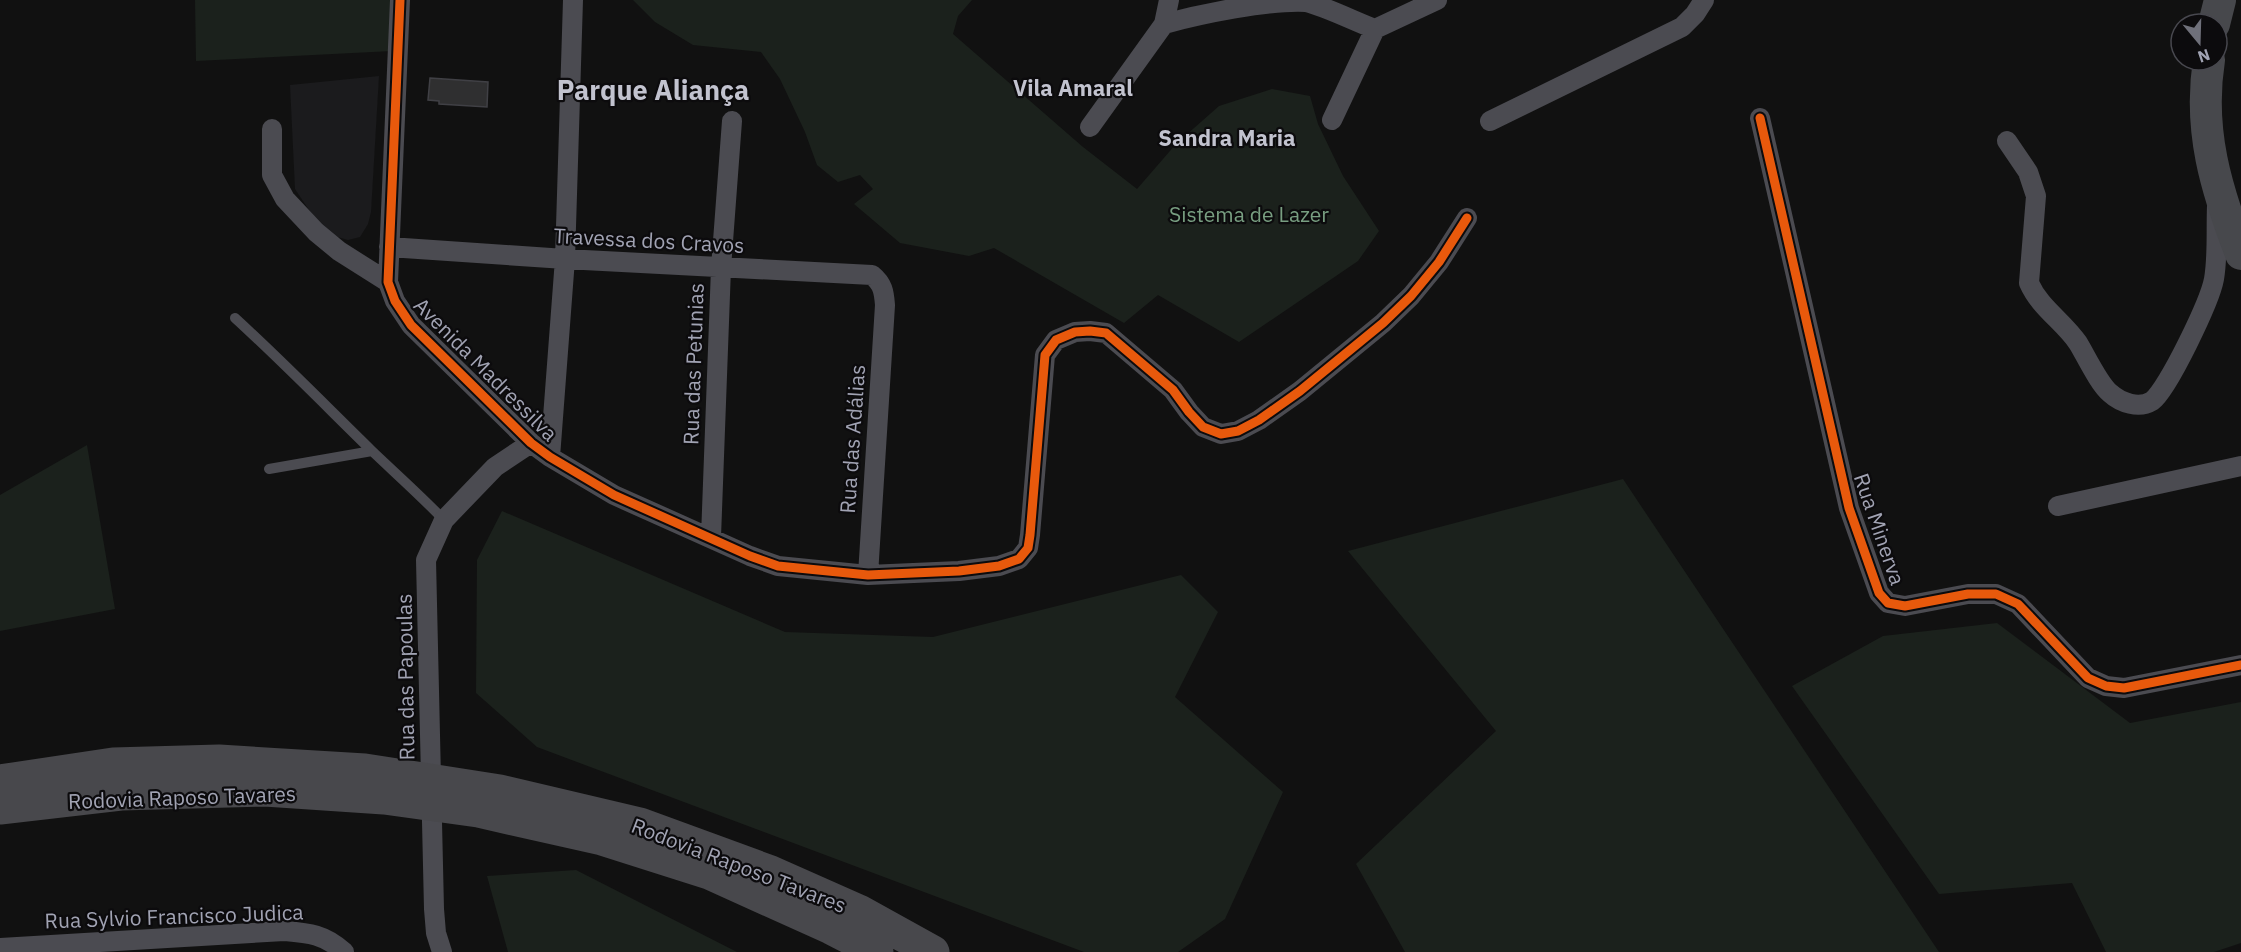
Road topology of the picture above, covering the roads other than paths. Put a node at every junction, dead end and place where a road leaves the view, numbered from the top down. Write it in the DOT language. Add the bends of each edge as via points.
graph roads {
  1 [pos="400,0"];
  2 [pos="573,0"];
  3 [pos="1168,0"];
  4 [pos="1437,0"];
  5 [pos="1704,0"];
  6 [pos="1164,24"];
  7 [pos="1375,29"];
  8 [pos="2207,72"];
  9 [pos="1760,118"];
  10 [pos="1332,120"];
  11 [pos="732,121"];
  12 [pos="1490,121"];
  13 [pos="1090,127"];
  14 [pos="273,129"];
  15 [pos="2007,141"];
  16 [pos="2218,191"];
  17 [pos="1467,218"];
  18 [pos="388,247"];
  19 [pos="2241,254"];
  20 [pos="565,259"];
  21 [pos="721,268"];
  22 [pos="388,282"];
  23 [pos="885,305"];
  24 [pos="236,318"];
  25 [pos="531,443"];
  26 [pos="372,451"];
  27 [pos="550,457"];
  28 [pos="2241,466"];
  29 [pos="269,470"];
  30 [pos="2058,506"];
  31 [pos="444,520"];
  32 [pos="711,537"];
  33 [pos="868,575"];
  34 [pos="2241,665"];
  35 [pos="0,781"];
  36 [pos="0,808"];
  37 [pos="0,948"];
  38 [pos="344,952"];
  39 [pos="442,952"];
  40 [pos="877,952"];
  41 [pos="933,952"];
  1 -- 18 [label="street, Avenida Madressilva"];
  2 -- 20 [label="street"];
  3 -- 6 [label="street"];
  4 -- 7 [label="street"];
  5 -- 12 [label="street" via="1682,27"];
  6 -- 7 [label="street" via="1212,11 1276,1 1306,2"];
  6 -- 13 [label="street"];
  7 -- 10 [label="street"];
  8 -- 16 [label="main road" via="2207,141"];
  9 -- 34 [label="street, Rua Minerva" via="1849,508 1879,593 1888,603 1905,606 1968,594 1996,594 2018,604 2088,678 2106,686 2124,688"];
  11 -- 21 [label="street, Rua das Petunias"];
  14 -- 22 [label="street" via="272,174 285,199 339,251"];
  15 -- 16 [label="street" via="2028,172 2036,196 2030,283 2035,296 2076,340 2109,393 2139,406 2152,401 2163,389 2201,315 2214,280"];
  16 -- 19 [label="main road"];
  17 -- 33 [label="street, Avenida Madressilva" via="1439,262 1383,323 1300,392 1238,431 1221,434 1203,427 1173,390 1106,333 1075,332 1056,340 1045,355 1028,548 1019,559 999,566 959,572"];
  18 -- 20 [label="street, Travessa dos Cravos"];
  18 -- 22 [label="street, Avenida Madressilva"];
  20 -- 21 [label="street, Travessa dos Cravos"];
  20 -- 27 [label="street"];
  21 -- 23 [label="street, Travessa dos Cravos" via="872,275 883,287"];
  21 -- 32 [label="street, Rua das Petunias"];
  22 -- 25 [label="street, Avenida Madressilva" via="395,302 411,326"];
  23 -- 33 [label="street, Rua das Adálias"];
  24 -- 26 [label="lane"];
  25 -- 27 [label="street, Avenida Madressilva"];
  25 -- 31 [label="street, Rua das Papoulas" via="495,467"];
  26 -- 29 [label="lane"];
  26 -- 31 [label="lane"];
  27 -- 32 [label="street, Avenida Madressilva" via="614,495"];
  28 -- 30 [label="street"];
  31 -- 39 [label="street, Rua das Papoulas" via="426,560 436,933"];
  32 -- 33 [label="street, Avenida Madressilva" via="778,566"];
  35 -- 41 [label="highway, Rodovia Raposo Tavares" via="113,764 219,761 365,770 500,791 640,824 771,872 859,911"];
  36 -- 40 [label="highway, Rodovia Raposo Tavares" via="121,794 265,790 384,798 478,811 602,839 709,873 831,927"];
  37 -- 38 [label="street, Rua Sylvio Francisco Judica" via="284,931 313,933"];
}
